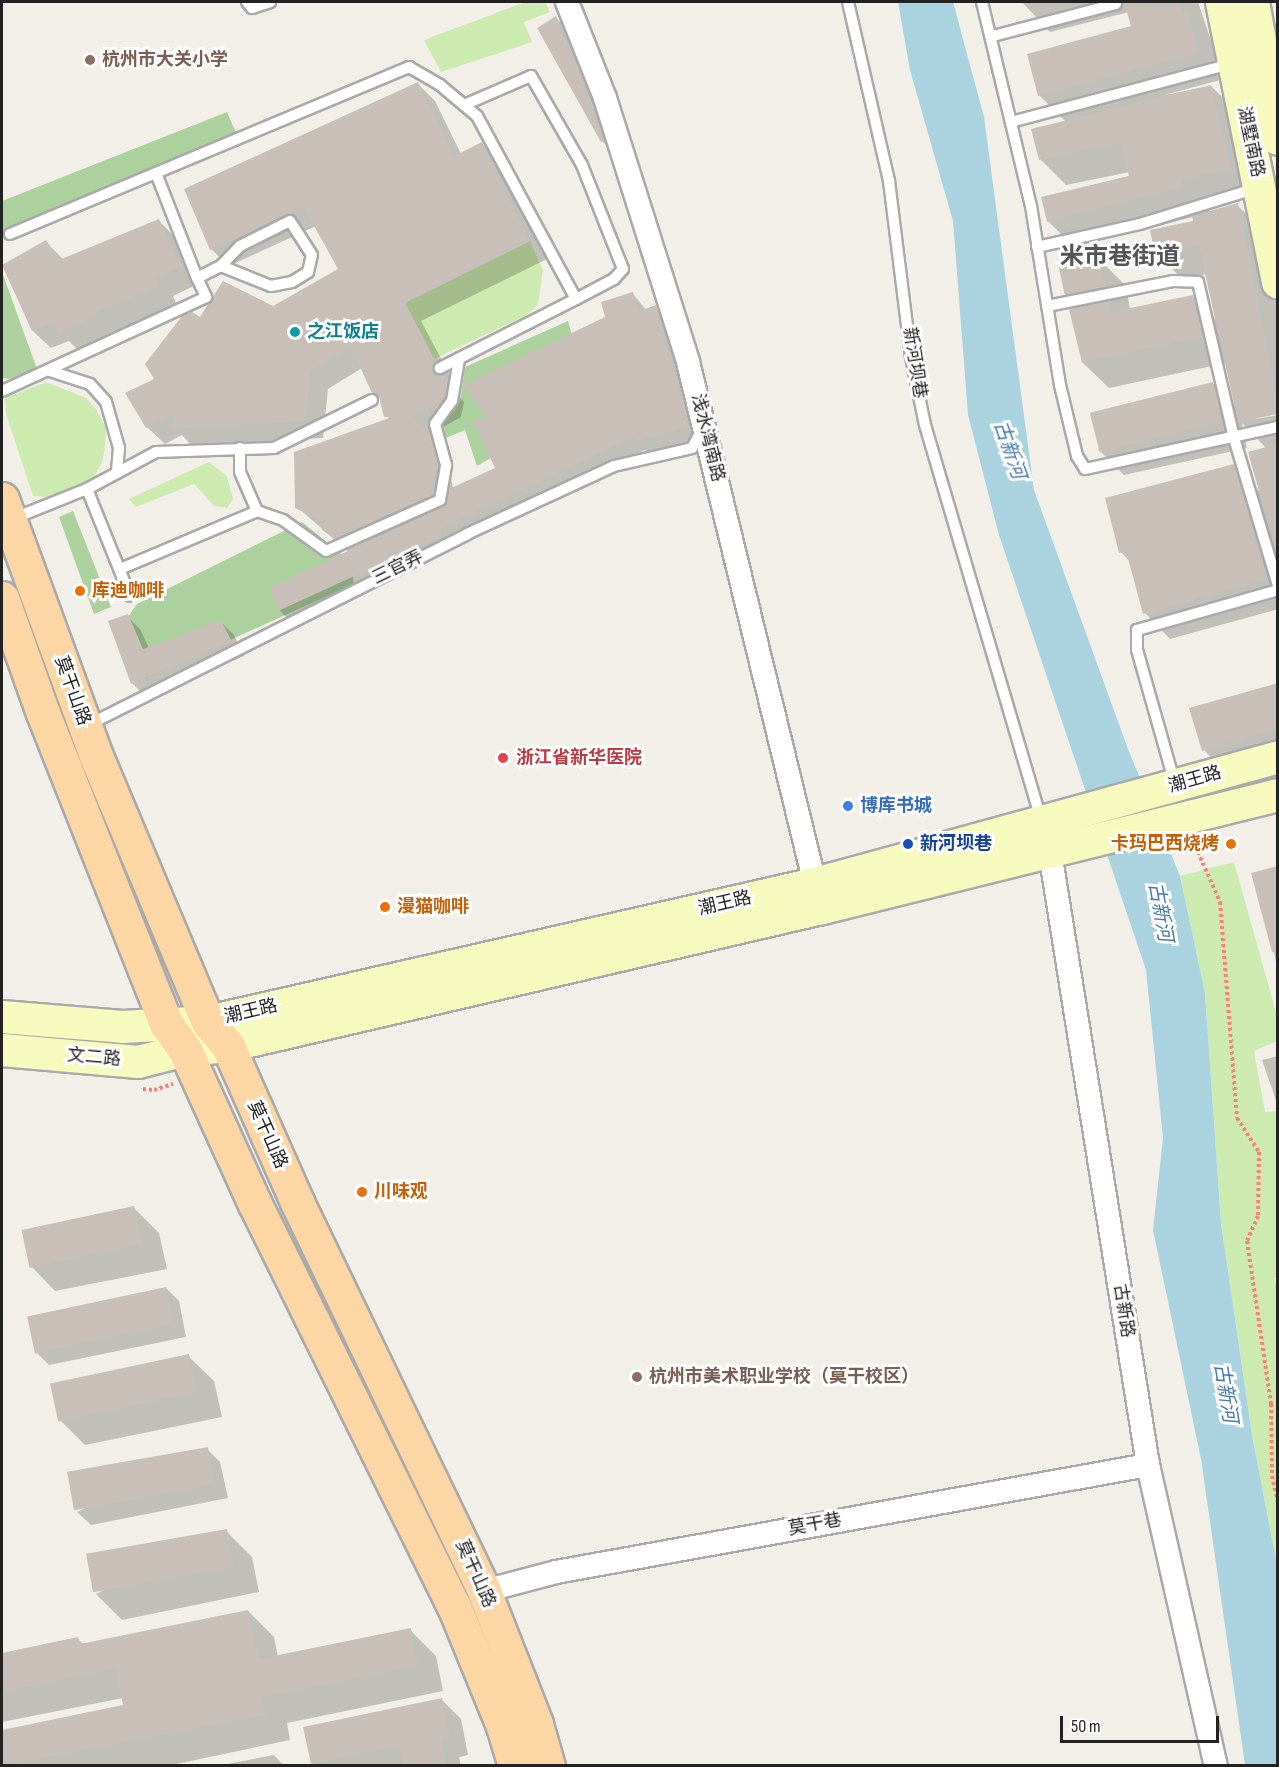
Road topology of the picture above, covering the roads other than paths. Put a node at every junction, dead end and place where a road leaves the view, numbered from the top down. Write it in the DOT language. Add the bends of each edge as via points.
graph roads {
  1 [pos="248,2"];
  2 [pos="270,2"];
  3 [pos="567,2"];
  4 [pos="849,2"];
  5 [pos="982,2"];
  6 [pos="1222,2"];
  7 [pos="1253,2"];
  8 [pos="1116,4"];
  9 [pos="993,36"];
  10 [pos="1234,64"];
  11 [pos="464,105"];
  12 [pos="1011,122"];
  13 [pos="1278,139"];
  14 [pos="156,172"];
  15 [pos="1260,186"];
  16 [pos="10,234"];
  17 [pos="1037,247"];
  18 [pos="221,266"];
  19 [pos="197,278"];
  20 [pos="1278,282"];
  21 [pos="576,299"];
  22 [pos="1047,306"];
  23 [pos="459,359"];
  24 [pos="440,368"];
  25 [pos="50,371"];
  26 [pos="2,391"];
  27 [pos="372,400"];
  28 [pos="702,419"];
  29 [pos="1278,427"];
  30 [pos="1234,438"];
  31 [pos="240,448"];
  32 [pos="117,473"];
  33 [pos="87,489"];
  34 [pos="5,510"];
  35 [pos="257,510"];
  36 [pos="120,569"];
  37 [pos="1278,588"];
  38 [pos="130,596"];
  39 [pos="2,598"];
  40 [pos="85,726"];
  41 [pos="1278,757"];
  42 [pos="1164,789"];
  43 [pos="1278,795"];
  44 [pos="1041,821"];
  45 [pos="1050,852"];
  46 [pos="815,884"];
  47 [pos="2,1017"];
  48 [pos="166,1023"];
  49 [pos="218,1034"];
  50 [pos="2,1050"];
  51 [pos="185,1050"];
  52 [pos="1148,1465"];
  53 [pos="484,1591"];
  54 [pos="515,1766"];
  55 [pos="548,1766"];
  56 [pos="1216,1766"];
  1 -- 2 [label="lane" via="252,9"];
  3 -- 28 [label="street, 浅水湾南路" via="605,98 688,362"];
  4 -- 44 [label="lane, 新河坝巷" via="889,181 911,357 925,426"];
  5 -- 9 [label="lane"];
  6 -- 10 [label="main road, 湖墅南路"];
  7 -- 13 [label="main road, 湖墅南路"];
  8 -- 9 [label="lane"];
  9 -- 12 [label="lane"];
  10 -- 12 [label="lane"];
  10 -- 15 [label="main road, 湖墅南路"];
  11 -- 14 [label="lane" via="409,67"];
  11 -- 21 [label="lane" via="477,116"];
  11 -- 21 [label="lane" via="531,76 582,165 623,269 614,279"];
  12 -- 17 [label="lane"];
  14 -- 16 [label="lane"];
  14 -- 19 [label="lane"];
  15 -- 17 [label="lane" via="1140,224"];
  15 -- 20 [label="main road, 湖墅南路"];
  17 -- 22 [label="lane"];
  18 -- 18 [label="lane" via="271,286 292,282 308,272 312,255 290,221 240,246"];
  18 -- 19 [label="lane"];
  19 -- 25 [label="lane" via="206,297"];
  21 -- 23 [label="lane"];
  22 -- 30 [label="lane" via="1173,281 1198,282"];
  22 -- 30 [label="lane" via="1077,456 1085,469"];
  23 -- 24 [label="lane"];
  23 -- 35 [label="lane" via="452,401 435,424 446,465 440,500 326,551 283,520"];
  25 -- 26 [label="lane"];
  25 -- 32 [label="lane" via="90,384 106,402 119,448"];
  27 -- 31 [label="lane" via="274,448"];
  28 -- 40 [label="lane, 三官弄" via="701,436 692,448 614,466 456,540"];
  28 -- 46 [label="street, 浅水湾南路"];
  29 -- 30 [label="lane"];
  30 -- 37 [label="lane"];
  31 -- 32 [label="lane" via="156,452"];
  31 -- 35 [label="lane" via="240,472"];
  32 -- 33 [label="lane"];
  33 -- 34 [label="lane"];
  33 -- 36 [label="lane"];
  34 -- 40 [label="main road, 莫干山路"];
  35 -- 36 [label="lane"];
  36 -- 38 [label="lane"];
  37 -- 42 [label="lane" via="1137,630 1137,650"];
  39 -- 48 [label="main road, 莫干山路" via="43,713"];
  40 -- 49 [label="main road, 莫干山路"];
  41 -- 42 [label="main road, 潮王路"];
  42 -- 44 [label="main road, 潮王路"];
  43 -- 45 [label="main road, 潮王路"];
  44 -- 46 [label="main road, 潮王路"];
  45 -- 49 [label="main road, 潮王路"];
  45 -- 52 [label="street, 古新路"];
  46 -- 49 [label="main road, 潮王路"];
  47 -- 48 [label="main road, 文二路" via="123,1027"];
  48 -- 49 [label="main road, 潮王路"];
  48 -- 51 [label="main road, 莫干山路"];
  49 -- 51 [label="main road, 潮王路"];
  49 -- 53 [label="main road, 莫干山路"];
  50 -- 51 [label="main road, 文二路" via="138,1062"];
  51 -- 54 [label="main road, 莫干山路" via="255,1204 454,1606 503,1726"];
  52 -- 53 [label="street, 莫干巷" via="556,1572"];
  52 -- 56 [label="street, 古新路"];
  53 -- 55 [label="main road, 莫干山路" via="536,1724"];
}
